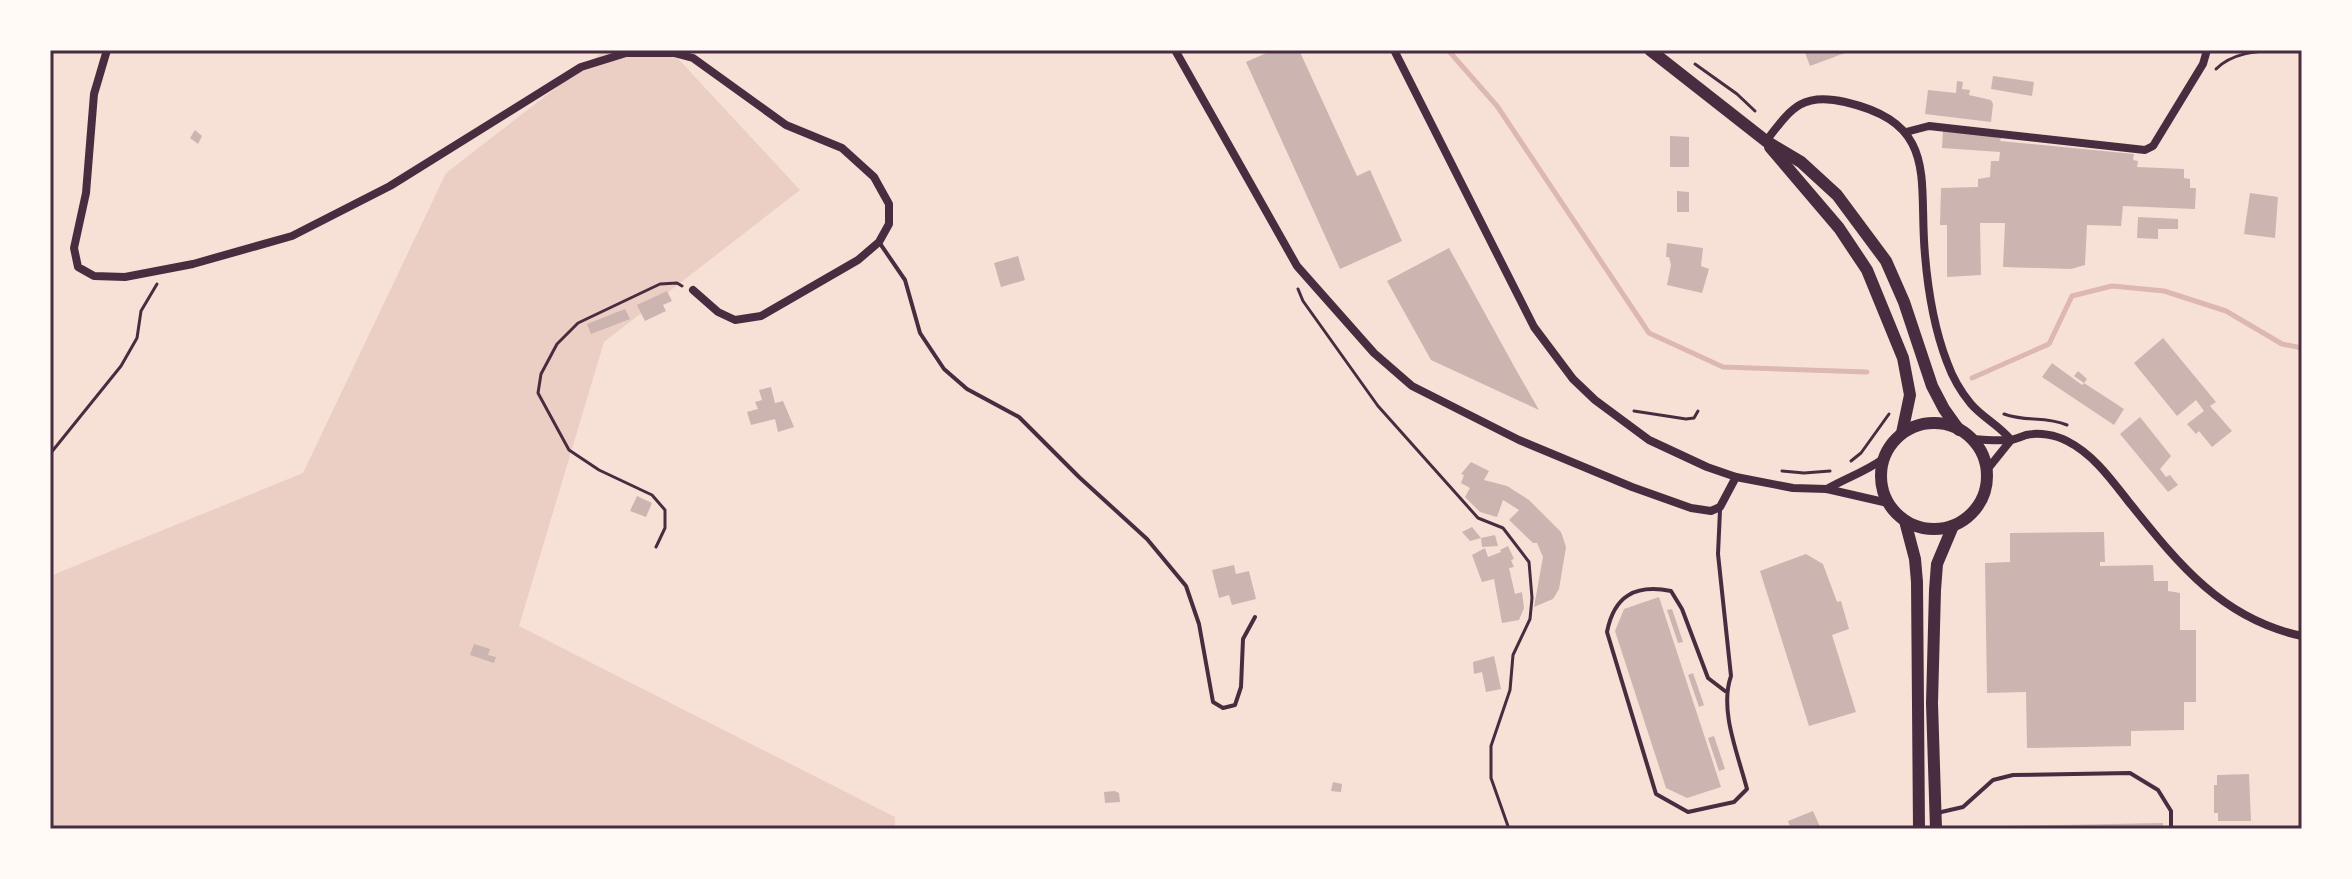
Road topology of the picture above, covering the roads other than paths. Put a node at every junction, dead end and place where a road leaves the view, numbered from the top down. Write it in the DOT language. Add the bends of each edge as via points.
graph roads {
  1 [pos="107,50"];
  2 [pos="1175,50"];
  3 [pos="1394,50"];
  4 [pos="1650,50"];
  5 [pos="2207,50"];
  6 [pos="1906,132"];
  7 [pos="1770,136"];
  8 [pos="879,242"];
  9 [pos="693,290"];
  10 [pos="1959,430"];
  11 [pos="1902,433"];
  12 [pos="1972,439"];
  13 [pos="2011,440"];
  14 [pos="1883,459"];
  15 [pos="1986,471"];
  16 [pos="1736,477"];
  17 [pos="1827,489"];
  18 [pos="1888,503"];
  19 [pos="1720,507"];
  20 [pos="1905,521"];
  21 [pos="1953,526"];
  22 [pos="1255,617"];
  23 [pos="2298,635"];
  24 [pos="1725,691"];
  25 [pos="1935,814"];
  26 [pos="1919,829"];
  27 [pos="1936,829"];
  28 [pos="2171,829"];
  1 -- 8 [label="street" via="94,94 86,193 74,248 78,267 94,276 125,277 292,236 390,186 581,67 626,53 693,58 786,125 842,148 874,177 889,204 889,224"];
  2 -- 19 [label="street" via="1297,266 1374,353 1412,386 1519,440 1632,487 1691,508"];
  3 -- 16 [label="street" via="1519,299 1553,354 1595,400 1649,440"];
  4 -- 7 [label="main road"];
  5 -- 6 [label="street" via="2153,146 2145,150 1929,126"];
  6 -- 7 [label="street" via="1864,106 1815,98 1788,111"];
  6 -- 13 [label="street" via="1923,172 1925,254 1940,341 1954,378 1972,405"];
  7 -- 10 [label="main road" via="1837,195 1886,261 1932,386"];
  7 -- 11 [label="main road" via="1789,172 1839,228 1867,270 1903,358 1910,395"];
  8 -- 9 [label="street" via="858,260 761,316 735,320"];
  8 -- 22 [label="lane" via="905,280 920,333 944,369 967,389 1019,417 1147,539 1186,586 1199,624 1213,702 1223,708 1235,705 1243,639"];
  10 -- 11 [label="main road" via="1930,423"];
  10 -- 12 [label="main road"];
  11 -- 14 [label="main road"];
  12 -- 13 [label="street"];
  12 -- 15 [label="main road"];
  13 -- 15 [label="street"];
  13 -- 23 [label="street" via="2042,434 2067,440 2087,454 2170,554 2223,603"];
  14 -- 17 [label="street"];
  14 -- 18 [label="main road" via="1881,486"];
  15 -- 21 [label="main road" via="1985,491 1976,508"];
  16 -- 17 [label="street"];
  16 -- 19 [label="street"];
  17 -- 18 [label="street"];
  18 -- 20 [label="main road"];
  19 -- 24 [label="lane" via="1718,554 1731,676"];
  20 -- 21 [label="main road" via="1924,529"];
  20 -- 26 [label="main road" via="1917,582"];
  21 -- 25 [label="main road" via="1937,564 1935,590"];
  24 -- 24 [label="lane" via="1747,789 1734,802 1688,812 1656,794 1607,632 1611,613 1627,594 1671,591 1708,678"];
  25 -- 27 [label="main road"];
  25 -- 28 [label="lane" via="1963,807 1993,780 2013,775 2130,773 2158,790 2171,811"];
}
